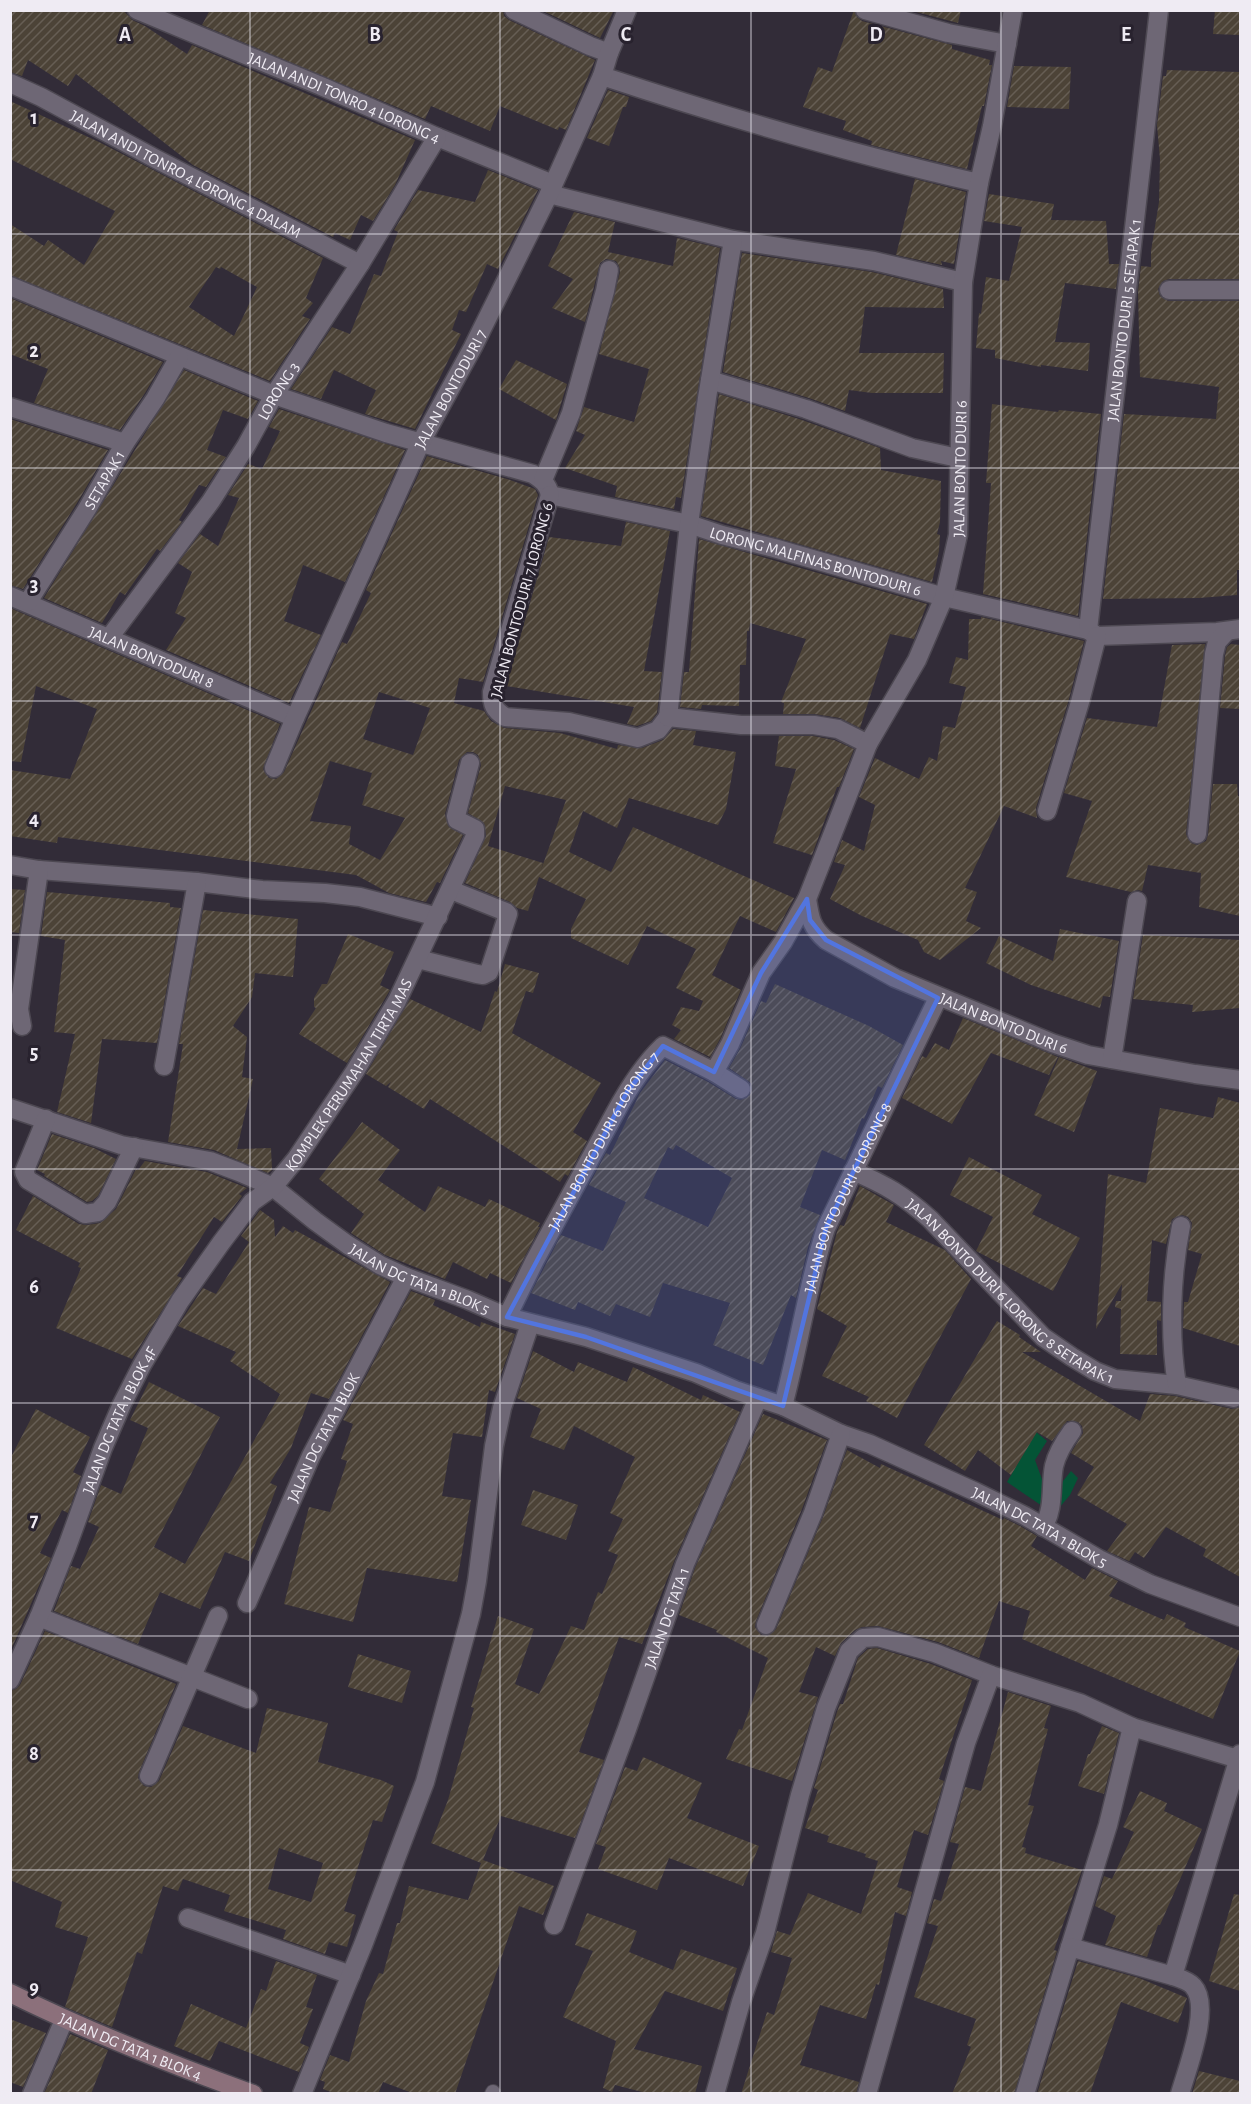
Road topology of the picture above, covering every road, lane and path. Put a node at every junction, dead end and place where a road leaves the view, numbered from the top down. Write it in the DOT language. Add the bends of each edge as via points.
graph roads {
  1 [pos="136,10"];
  2 [pos="514,10"];
  3 [pos="627,10"];
  4 [pos="865,10"];
  5 [pos="1013,10"];
  6 [pos="1159,10"];
  7 [pos="1007,44"];
  8 [pos="609,53"];
  9 [pos="602,76"];
  10 [pos="10,83"];
  11 [pos="437,137"];
  12 [pos="979,183"];
  13 [pos="551,189"];
  14 [pos="733,240"];
  15 [pos="360,264"];
  16 [pos="609,270"];
  17 [pos="963,282"];
  18 [pos="10,286"];
  19 [pos="1169,290"];
  20 [pos="1240,290"];
  21 [pos="179,357"];
  22 [pos="710,380"];
  23 [pos="274,395"];
  24 [pos="10,407"];
  25 [pos="421,442"];
  26 [pos="125,443"];
  27 [pos="958,458"];
  28 [pos="547,488"];
  29 [pos="689,524"];
  30 [pos="944,597"];
  31 [pos="19,599"];
  32 [pos="1234,630"];
  33 [pos="1092,633"];
  34 [pos="109,638"];
  35 [pos="668,717"];
  36 [pos="295,718"];
  37 [pos="868,744"];
  38 [pos="470,763"];
  39 [pos="274,768"];
  40 [pos="1047,811"];
  41 [pos="1197,834"];
  42 [pos="10,865"];
  43 [pos="39,870"];
  44 [pos="197,882"];
  45 [pos="451,890"];
  46 [pos="807,899"];
  47 [pos="1137,900"];
  48 [pos="438,916"];
  49 [pos="418,959"];
  50 [pos="938,998"];
  51 [pos="22,1026"];
  52 [pos="1112,1059"];
  53 [pos="164,1066"];
  54 [pos="714,1072"];
  55 [pos="1240,1080"];
  56 [pos="741,1089"];
  57 [pos="10,1108"];
  58 [pos="46,1119"];
  59 [pos="134,1147"];
  60 [pos="853,1171"];
  61 [pos="273,1187"];
  62 [pos="1181,1226"];
  63 [pos="406,1277"];
  64 [pos="507,1317"];
  65 [pos="530,1324"];
  66 [pos="1177,1385"];
  67 [pos="758,1398"];
  68 [pos="1234,1398"];
  69 [pos="783,1406"];
  70 [pos="1072,1431"];
  71 [pos="841,1434"];
  72 [pos="1043,1527"];
  73 [pos="247,1602"];
  74 [pos="218,1616"];
  75 [pos="39,1617"];
  76 [pos="1240,1617"];
  77 [pos="766,1625"];
  78 [pos="991,1675"];
  79 [pos="193,1678"];
  80 [pos="10,1680"];
  81 [pos="248,1699"];
  82 [pos="1132,1727"];
  83 [pos="1239,1756"];
  84 [pos="149,1776"];
  85 [pos="188,1918"];
  86 [pos="554,1925"];
  87 [pos="1070,1947"];
  88 [pos="351,1975"];
  89 [pos="1173,1976"];
  90 [pos="10,1993"];
  91 [pos="64,2020"];
  92 [pos="32,2094"];
  93 [pos="252,2094"];
  94 [pos="302,2094"];
  95 [pos="715,2094"];
  96 [pos="867,2094"];
  97 [pos="1025,2094"];
  98 [pos="1180,2094"];
  1 -- 11 [label="street, JALAN ANDI TONRO 4 LORONG 4"];
  2 -- 8 [label="street"];
  3 -- 8 [label="street, JALAN BONTODURI 7"];
  4 -- 7 [label="street" via="948,33"];
  5 -- 7 [label="street, JALAN BONTO DURI 6"];
  6 -- 33 [label="street, JALAN BONTO DURI 5 SETAPAK 1"];
  7 -- 12 [label="street, JALAN BONTO DURI 6"];
  8 -- 9 [label="street, JALAN BONTODURI 7"];
  9 -- 12 [label="street" via="887,162"];
  9 -- 13 [label="street, JALAN BONTODURI 7"];
  10 -- 15 [label="street, JALAN ANDI TONRO 4 LORONG 4 DALAM"];
  11 -- 13 [label="street, JALAN ANDI TONRO 4 LORONG 4"];
  11 -- 15 [label="street, LORONG 3"];
  12 -- 17 [label="street, JALAN BONTO DURI 6"];
  13 -- 14 [label="street, JALAN ANDI TONRO 4 LORONG 4"];
  13 -- 25 [label="street, JALAN BONTODURI 7"];
  14 -- 17 [label="street, JALAN ANDI TONRO 4 LORONG 4" via="874,261"];
  14 -- 22 [label="street"];
  15 -- 23 [label="street, LORONG 3"];
  16 -- 28 [label="street, JALAN BONTODURI 7 LORONG 6"];
  17 -- 27 [label="street, JALAN BONTO DURI 6"];
  18 -- 21 [label="street, LORONG MALFINAS BONTODURI 6"];
  19 -- 20 [label="street"];
  21 -- 23 [label="street, LORONG MALFINAS BONTODURI 6"];
  21 -- 26 [label="street, SETAPAK 1"];
  22 -- 27 [label="street" via="912,447"];
  22 -- 29 [label="street"];
  23 -- 25 [label="street, LORONG MALFINAS BONTODURI 6"];
  23 -- 34 [label="street, LORONG 3" via="211,501"];
  24 -- 26 [label="street"];
  25 -- 28 [label="street, LORONG MALFINAS BONTODURI 6" via="533,474"];
  25 -- 36 [label="street, JALAN BONTODURI 7"];
  26 -- 31 [label="street, SETAPAK 1" via="87,509"];
  27 -- 30 [label="street, JALAN BONTO DURI 6" via="958,535"];
  28 -- 29 [label="street, LORONG MALFINAS BONTODURI 6"];
  28 -- 35 [label="street, JALAN BONTODURI 7 LORONG 6" via="492,692 496,712 505,717 569,722 638,738 658,730"];
  29 -- 30 [label="street, LORONG MALFINAS BONTODURI 6"];
  29 -- 35 [label="street"];
  30 -- 33 [label="street, LORONG MALFINAS BONTODURI 6"];
  30 -- 37 [label="street, JALAN BONTO DURI 6" via="917,660"];
  31 -- 34 [label="street, JALAN BONTODURI 8"];
  32 -- 33 [label="street, LORONG MALFINAS BONTODURI 6"];
  32 -- 41 [label="street" via="1217,642 1214,654"];
  33 -- 40 [label="street, JALAN BONTO DURI 5 SETAPAK 1" via="1080,702"];
  34 -- 36 [label="street, JALAN BONTODURI 8"];
  35 -- 37 [label="street" via="741,725 814,725 838,729"];
  36 -- 39 [label="street, JALAN BONTODURI 7"];
  37 -- 46 [label="street, JALAN BONTO DURI 6"];
  38 -- 45 [label="street, KOMPLEK PERUMAHAN TIRTA MAS" via="456,816 476,831"];
  42 -- 43 [label="street"];
  43 -- 44 [label="street"];
  43 -- 51 [label="street" via="19,1009"];
  44 -- 48 [label="street" via="360,897"];
  44 -- 53 [label="street"];
  45 -- 48 [label="street, KOMPLEK PERUMAHAN TIRTA MAS"];
  45 -- 49 [label="street, KOMPLEK PERUMAHAN TIRTA MAS" via="508,914 489,972 477,974"];
  46 -- 50 [label="street, JALAN BONTO DURI 6" via="810,920 826,940"];
  46 -- 54 [label="street, JALAN BONTO DURI 6" via="761,974"];
  47 -- 52 [label="street"];
  48 -- 49 [label="street, KOMPLEK PERUMAHAN TIRTA MAS"];
  49 -- 61 [label="street, KOMPLEK PERUMAHAN TIRTA MAS" via="355,1071 308,1143"];
  50 -- 52 [label="street, JALAN BONTO DURI 6" via="1052,1043"];
  50 -- 60 [label="street, JALAN BONTO DURI 6 LORONG 8"];
  52 -- 55 [label="street, JALAN BONTO DURI 6"];
  54 -- 56 [label="street"];
  54 -- 64 [label="street, JALAN BONTO DURI 6 LORONG 7" via="663,1046 655,1054 615,1113"];
  57 -- 58 [label="street, JALAN DG TATA 1 BLOK 5"];
  58 -- 59 [label="street, JALAN DG TATA 1 BLOK 5"];
  58 -- 59 [label="street" via="24,1172 27,1180 86,1214 98,1212 107,1202"];
  59 -- 61 [label="street, JALAN DG TATA 1 BLOK 5" via="210,1161"];
  60 -- 66 [label="street, JALAN BONTO DURI 6 LORONG 8 SETAPAK 1" via="910,1201 1043,1337 1071,1357 1115,1379"];
  60 -- 69 [label="street, JALAN BONTO DURI 6 LORONG 8" via="815,1262"];
  61 -- 63 [label="street, JALAN DG TATA 1 BLOK 5" via="348,1245"];
  61 -- 75 [label="street, JALAN DG TATA 1 BLOK 4F" via="252,1202 221,1243 142,1365 103,1448"];
  62 -- 66 [label="street" via="1175,1258 1173,1330"];
  63 -- 64 [label="street, JALAN DG TATA 1 BLOK 5"];
  63 -- 73 [label="street, JALAN DG TATA 1 BLOK" via="311,1456"];
  64 -- 65 [label="street, JALAN DG TATA 1 BLOK 5"];
  65 -- 67 [label="street, JALAN DG TATA 1 BLOK 5" via="586,1337"];
  65 -- 88 [label="street" via="502,1408 471,1614 428,1771"];
  66 -- 68 [label="street, JALAN BONTO DURI 6 LORONG 8 SETAPAK 1"];
  67 -- 69 [label="street, JALAN DG TATA 1 BLOK 5"];
  67 -- 86 [label="street, JALAN DG TATA 1" via="685,1564"];
  69 -- 71 [label="street, JALAN DG TATA 1 BLOK 5"];
  70 -- 72 [label="street" via="1054,1464 1051,1507"];
  71 -- 72 [label="street, JALAN DG TATA 1 BLOK 5" via="976,1492"];
  71 -- 77 [label="street"];
  72 -- 76 [label="street, JALAN DG TATA 1 BLOK 5" via="1150,1584"];
  74 -- 79 [label="street"];
  75 -- 79 [label="street"];
  75 -- 80 [label="street, JALAN DG TATA 1 BLOK 4F"];
  78 -- 82 [label="street" via="1080,1703"];
  78 -- 95 [label="street" via="935,1653 878,1637 863,1638 849,1651 826,1707 765,1933"];
  78 -- 96 [label="street" via="966,1743"];
  79 -- 81 [label="street"];
  79 -- 84 [label="street"];
  82 -- 83 [label="street"];
  82 -- 87 [label="street" via="1108,1825"];
  83 -- 89 [label="street"];
  85 -- 88 [label="street"];
  87 -- 89 [label="street"];
  87 -- 97 [label="street"];
  88 -- 94 [label="street"];
  89 -- 98 [label="street" via="1192,1984 1200,2006 1201,2023"];
  90 -- 91 [label="street, JALAN DG TATA 1 BLOK 4"];
  91 -- 92 [label="street"];
  91 -- 93 [label="street, JALAN DG TATA 1 BLOK 4"];
}
